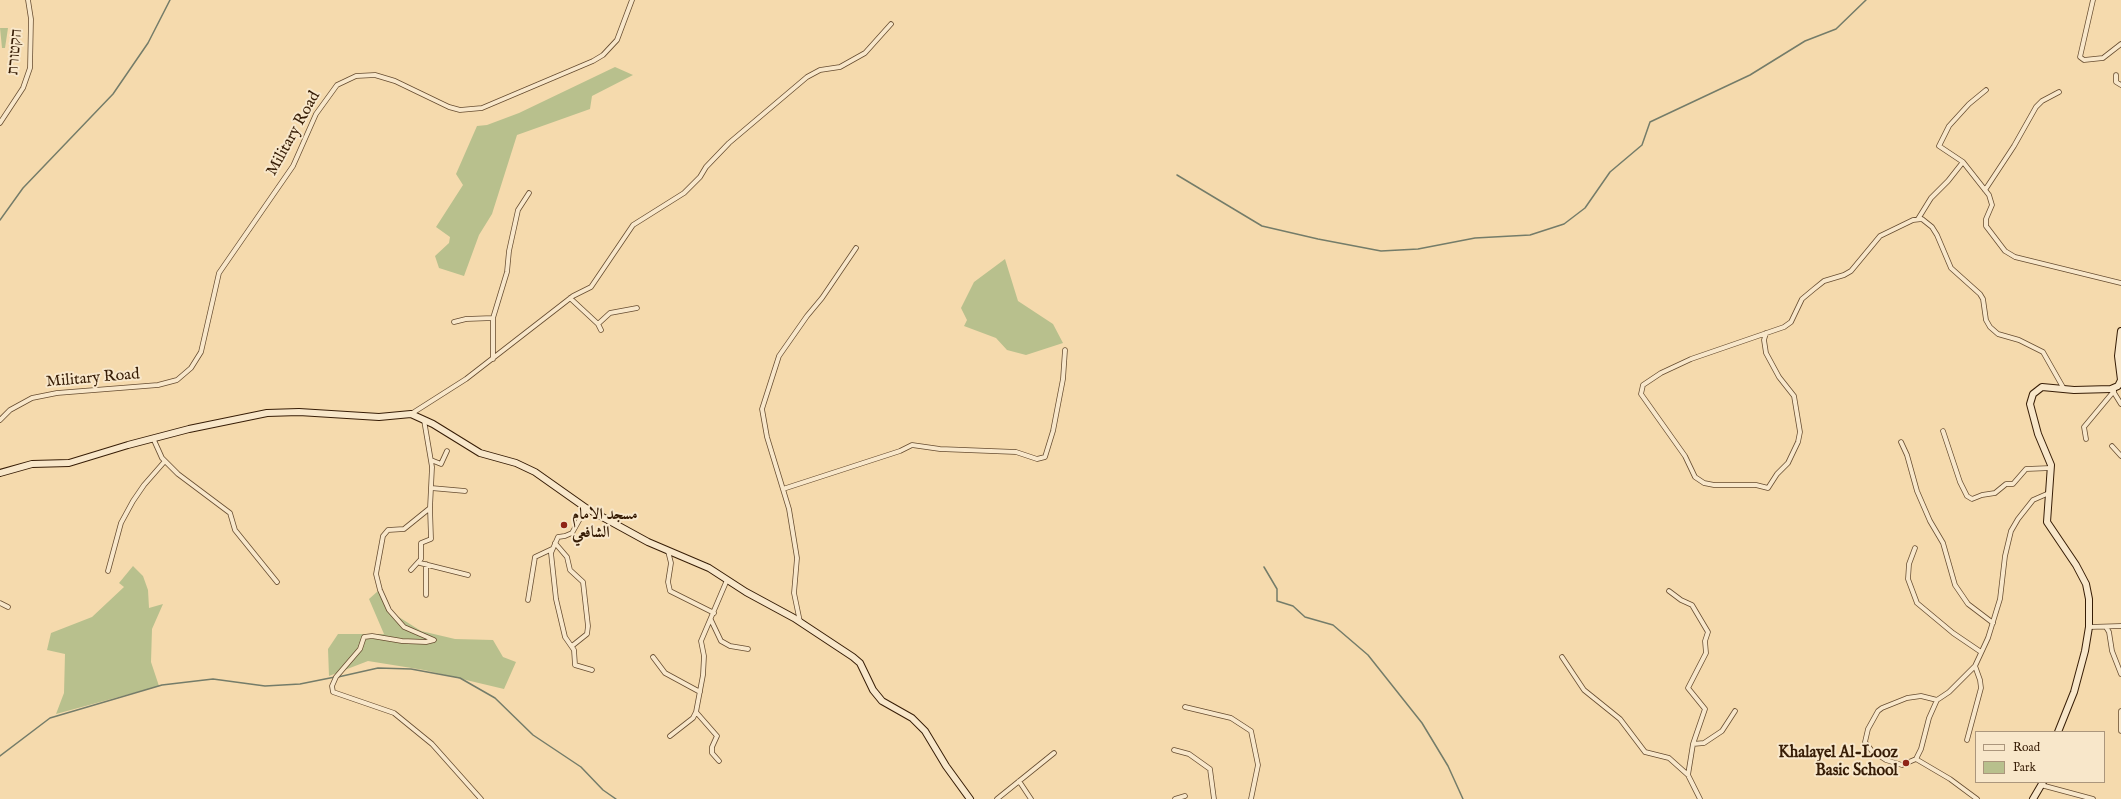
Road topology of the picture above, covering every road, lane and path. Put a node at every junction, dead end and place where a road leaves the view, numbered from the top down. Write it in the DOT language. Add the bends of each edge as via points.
graph roads {
  1 [pos="28,0"];
  2 [pos="632,0"];
  3 [pos="2093,0"];
  4 [pos="891,24"];
  5 [pos="2121,44"];
  6 [pos="2116,75"];
  7 [pos="2121,85"];
  8 [pos="1986,90"];
  9 [pos="2058,92"];
  10 [pos="0,124"];
  11 [pos="1963,162"];
  12 [pos="1985,190"];
  13 [pos="529,193"];
  14 [pos="1918,219"];
  15 [pos="856,248"];
  16 [pos="2121,283"];
  17 [pos="570,298"];
  18 [pos="637,308"];
  19 [pos="493,318"];
  20 [pos="454,322"];
  21 [pos="598,324"];
  22 [pos="601,330"];
  23 [pos="2121,331"];
  24 [pos="1766,333"];
  25 [pos="1065,350"];
  26 [pos="493,358"];
  27 [pos="2120,366"];
  28 [pos="2064,389"];
  29 [pos="2113,390"];
  30 [pos="2121,404"];
  31 [pos="411,414"];
  32 [pos="0,420"];
  33 [pos="424,420"];
  34 [pos="1943,430"];
  35 [pos="153,438"];
  36 [pos="2086,439"];
  37 [pos="1901,442"];
  38 [pos="2112,446"];
  39 [pos="447,451"];
  40 [pos="2121,456"];
  41 [pos="430,460"];
  42 [pos="165,461"];
  43 [pos="2051,468"];
  44 [pos="0,473"];
  45 [pos="431,488"];
  46 [pos="783,489"];
  47 [pos="465,491"];
  48 [pos="2049,493"];
  49 [pos="430,508"];
  50 [pos="586,508"];
  51 [pos="555,543"];
  52 [pos="1914,548"];
  53 [pos="552,550"];
  54 [pos="668,551"];
  55 [pos="420,563"];
  56 [pos="426,564"];
  57 [pos="411,570"];
  58 [pos="108,571"];
  59 [pos="468,575"];
  60 [pos="727,580"];
  61 [pos="277,582"];
  62 [pos="1669,590"];
  63 [pos="426,595"];
  64 [pos="528,600"];
  65 [pos="0,603"];
  66 [pos="8,607"];
  67 [pos="714,614"];
  68 [pos="711,620"];
  69 [pos="800,622"];
  70 [pos="1993,623"];
  71 [pos="2121,626"];
  72 [pos="2089,627"];
  73 [pos="2106,627"];
  74 [pos="572,646"];
  75 [pos="748,649"];
  76 [pos="1981,652"];
  77 [pos="653,657"];
  78 [pos="1562,657"];
  79 [pos="1975,666"];
  80 [pos="592,670"];
  81 [pos="2121,674"];
  82 [pos="700,692"];
  83 [pos="1937,700"];
  84 [pos="1186,707"];
  85 [pos="1734,711"];
  86 [pos="2121,711"];
  87 [pos="696,712"];
  88 [pos="2121,730"];
  89 [pos="2058,731"];
  90 [pos="670,736"];
  91 [pos="1967,740"];
  92 [pos="1694,744"];
  93 [pos="1174,750"];
  94 [pos="1054,753"];
  95 [pos="1916,759"];
  96 [pos="719,760"];
  97 [pos="1688,775"];
  98 [pos="1020,781"];
  99 [pos="2042,784"];
  100 [pos="1185,796"];
  101 [pos="481,799"];
  102 [pos="970,799"];
  103 [pos="997,799"];
  104 [pos="1031,799"];
  105 [pos="1175,799"];
  106 [pos="1214,799"];
  107 [pos="1251,799"];
  108 [pos="1700,799"];
  109 [pos="1977,799"];
  110 [pos="2033,799"];
  111 [pos="2093,799"];
  1 -- 10 [label="street, הקטורת" via="31,20 30,68 23,88"];
  2 -- 32 [label="street, Military Road" via="617,40 603,55 482,108 460,110 448,107 394,81 375,75 356,76 337,85 316,114 293,166 223,264 216,280 201,352 191,368 177,380 158,385 57,393 32,398 10,410"];
  3 -- 5 [label="street" via="2080,57 2084,60 2103,58"];
  4 -- 17 [label="street" via="865,53 840,67 820,70 807,77 729,142 706,167 700,178 684,193 633,225 591,287"];
  6 -- 7 [label="street" via="2116,82"];
  8 -- 11 [label="street" via="1949,126 1940,143 1941,148"];
  9 -- 12 [label="street" via="2036,107"];
  11 -- 12 [label="street"];
  11 -- 14 [label="street" via="1931,198"];
  12 -- 16 [label="street" via="1992,201 1986,226 2010,255"];
  13 -- 19 [label="street" via="518,210 507,272"];
  14 -- 24 [label="street" via="1880,236 1850,271 1824,281 1802,299 1791,322"];
  14 -- 28 [label="street" via="1926,222 1937,235 1951,268 1980,294 1990,327 1998,334 2019,340 2043,352"];
  15 -- 46 [label="street" via="779,356 762,410 767,437"];
  17 -- 21 [label="street"];
  17 -- 26 [label="street"];
  18 -- 21 [label="street" via="610,313"];
  19 -- 20 [label="street"];
  19 -- 26 [label="street"];
  21 -- 22 [label="street"];
  23 -- 27 [label="street" via="2118,356"];
  24 -- 24 [label="street" via="1691,359 1660,374 1643,385 1640,390 1640,394 1685,456 1695,476 1704,483 1756,485 1768,488 1788,463 1798,442 1800,432 1794,396 1779,377 1766,353"];
  25 -- 46 [label="street" via="1063,379 1045,457 1037,459 1016,452 940,449 912,445"];
  26 -- 31 [label="street" via="466,379"];
  27 -- 29 [label="street" via="2120,383"];
  28 -- 29 [label="street"];
  28 -- 43 [label="street" via="2042,387 2033,394 2030,404"];
  29 -- 30 [label="street"];
  29 -- 36 [label="street" via="2084,427"];
  31 -- 33 [label="street"];
  31 -- 35 [label="street" via="379,417 299,412 267,413"];
  33 -- 41 [label="street"];
  33 -- 50 [label="street" via="480,453 516,463 535,472"];
  34 -- 43 [label="street" via="1960,482 1967,496 1972,499 1982,494 1995,493 2006,484 2013,484 2026,469"];
  35 -- 42 [label="street"];
  35 -- 44 [label="street" via="69,463 32,464"];
  37 -- 70 [label="street" via="1917,491 1943,543 1955,585 1968,604"];
  38 -- 40 [label="street"];
  39 -- 41 [label="street" via="441,464"];
  41 -- 45 [label="street"];
  42 -- 58 [label="street" via="132,501 121,523"];
  42 -- 61 [label="street" via="178,474 230,513 235,530"];
  43 -- 48 [label="street"];
  45 -- 47 [label="street"];
  45 -- 49 [label="street"];
  46 -- 69 [label="street" via="797,558 794,593"];
  48 -- 70 [label="street" via="2033,500 2011,531 2000,599"];
  48 -- 72 [label="street" via="2047,522 2086,584"];
  49 -- 55 [label="street" via="430,539 421,543"];
  49 -- 101 [label="street" via="404,529 388,530 383,536 376,574 389,610 404,627 434,640 402,641 364,637 360,650 336,677 332,686 333,692 394,713 432,744"];
  50 -- 51 [label="street" via="572,533 558,536"];
  50 -- 54 [label="street"];
  51 -- 53 [label="street"];
  51 -- 74 [label="street" via="567,557 570,570 583,582 587,634"];
  52 -- 76 [label="street" via="1908,580 1917,603"];
  53 -- 64 [label="street" via="535,557"];
  53 -- 74 [label="street" via="550,553 556,599 565,636"];
  54 -- 60 [label="street" via="710,568"];
  54 -- 67 [label="street" via="671,563 668,582 670,592"];
  55 -- 56 [label="street"];
  55 -- 57 [label="street"];
  56 -- 59 [label="street"];
  56 -- 63 [label="street"];
  60 -- 67 [label="street"];
  60 -- 69 [label="street"];
  62 -- 92 [label="street" via="1692,605 1708,632 1705,641 1706,653 1688,688 1705,709"];
  65 -- 66 [label="street"];
  67 -- 68 [label="street"];
  68 -- 75 [label="street" via="721,641 730,646"];
  68 -- 82 [label="street" via="701,641 704,656"];
  69 -- 102 [label="street" via="860,663 873,690 882,701 918,724"];
  70 -- 76 [label="street"];
  71 -- 73 [label="street"];
  72 -- 73 [label="street"];
  72 -- 89 [label="street" via="2079,674"];
  73 -- 81 [label="street"];
  74 -- 80 [label="street" via="575,665"];
  76 -- 79 [label="street"];
  77 -- 82 [label="street" via="665,673"];
  78 -- 97 [label="street" via="1584,690 1620,720 1645,752 1670,758"];
  79 -- 83 [label="street" via="1949,692"];
  79 -- 91 [label="street" via="1981,688"];
  82 -- 87 [label="street"];
  83 -- 95 [label="street"];
  83 -- 95 [label="street" via="1921,696 1893,703 1878,710 1868,729 1865,742 1879,756 1902,765"];
  84 -- 107 [label="street" via="1231,718 1251,731 1258,765"];
  85 -- 92 [label="street" via="1722,731 1704,743"];
  86 -- 88 [label="street"];
  87 -- 90 [label="street"];
  87 -- 96 [label="street" via="718,736 712,753"];
  92 -- 97 [label="street"];
  93 -- 106 [label="street" via="1189,754 1210,769"];
  94 -- 98 [label="street"];
  95 -- 109 [label="street"];
  97 -- 108 [label="street"];
  98 -- 103 [label="street"];
  98 -- 104 [label="street"];
  99 -- 110 [label="street"];
  99 -- 111 [label="street"];
  100 -- 105 [label="street"];
}
